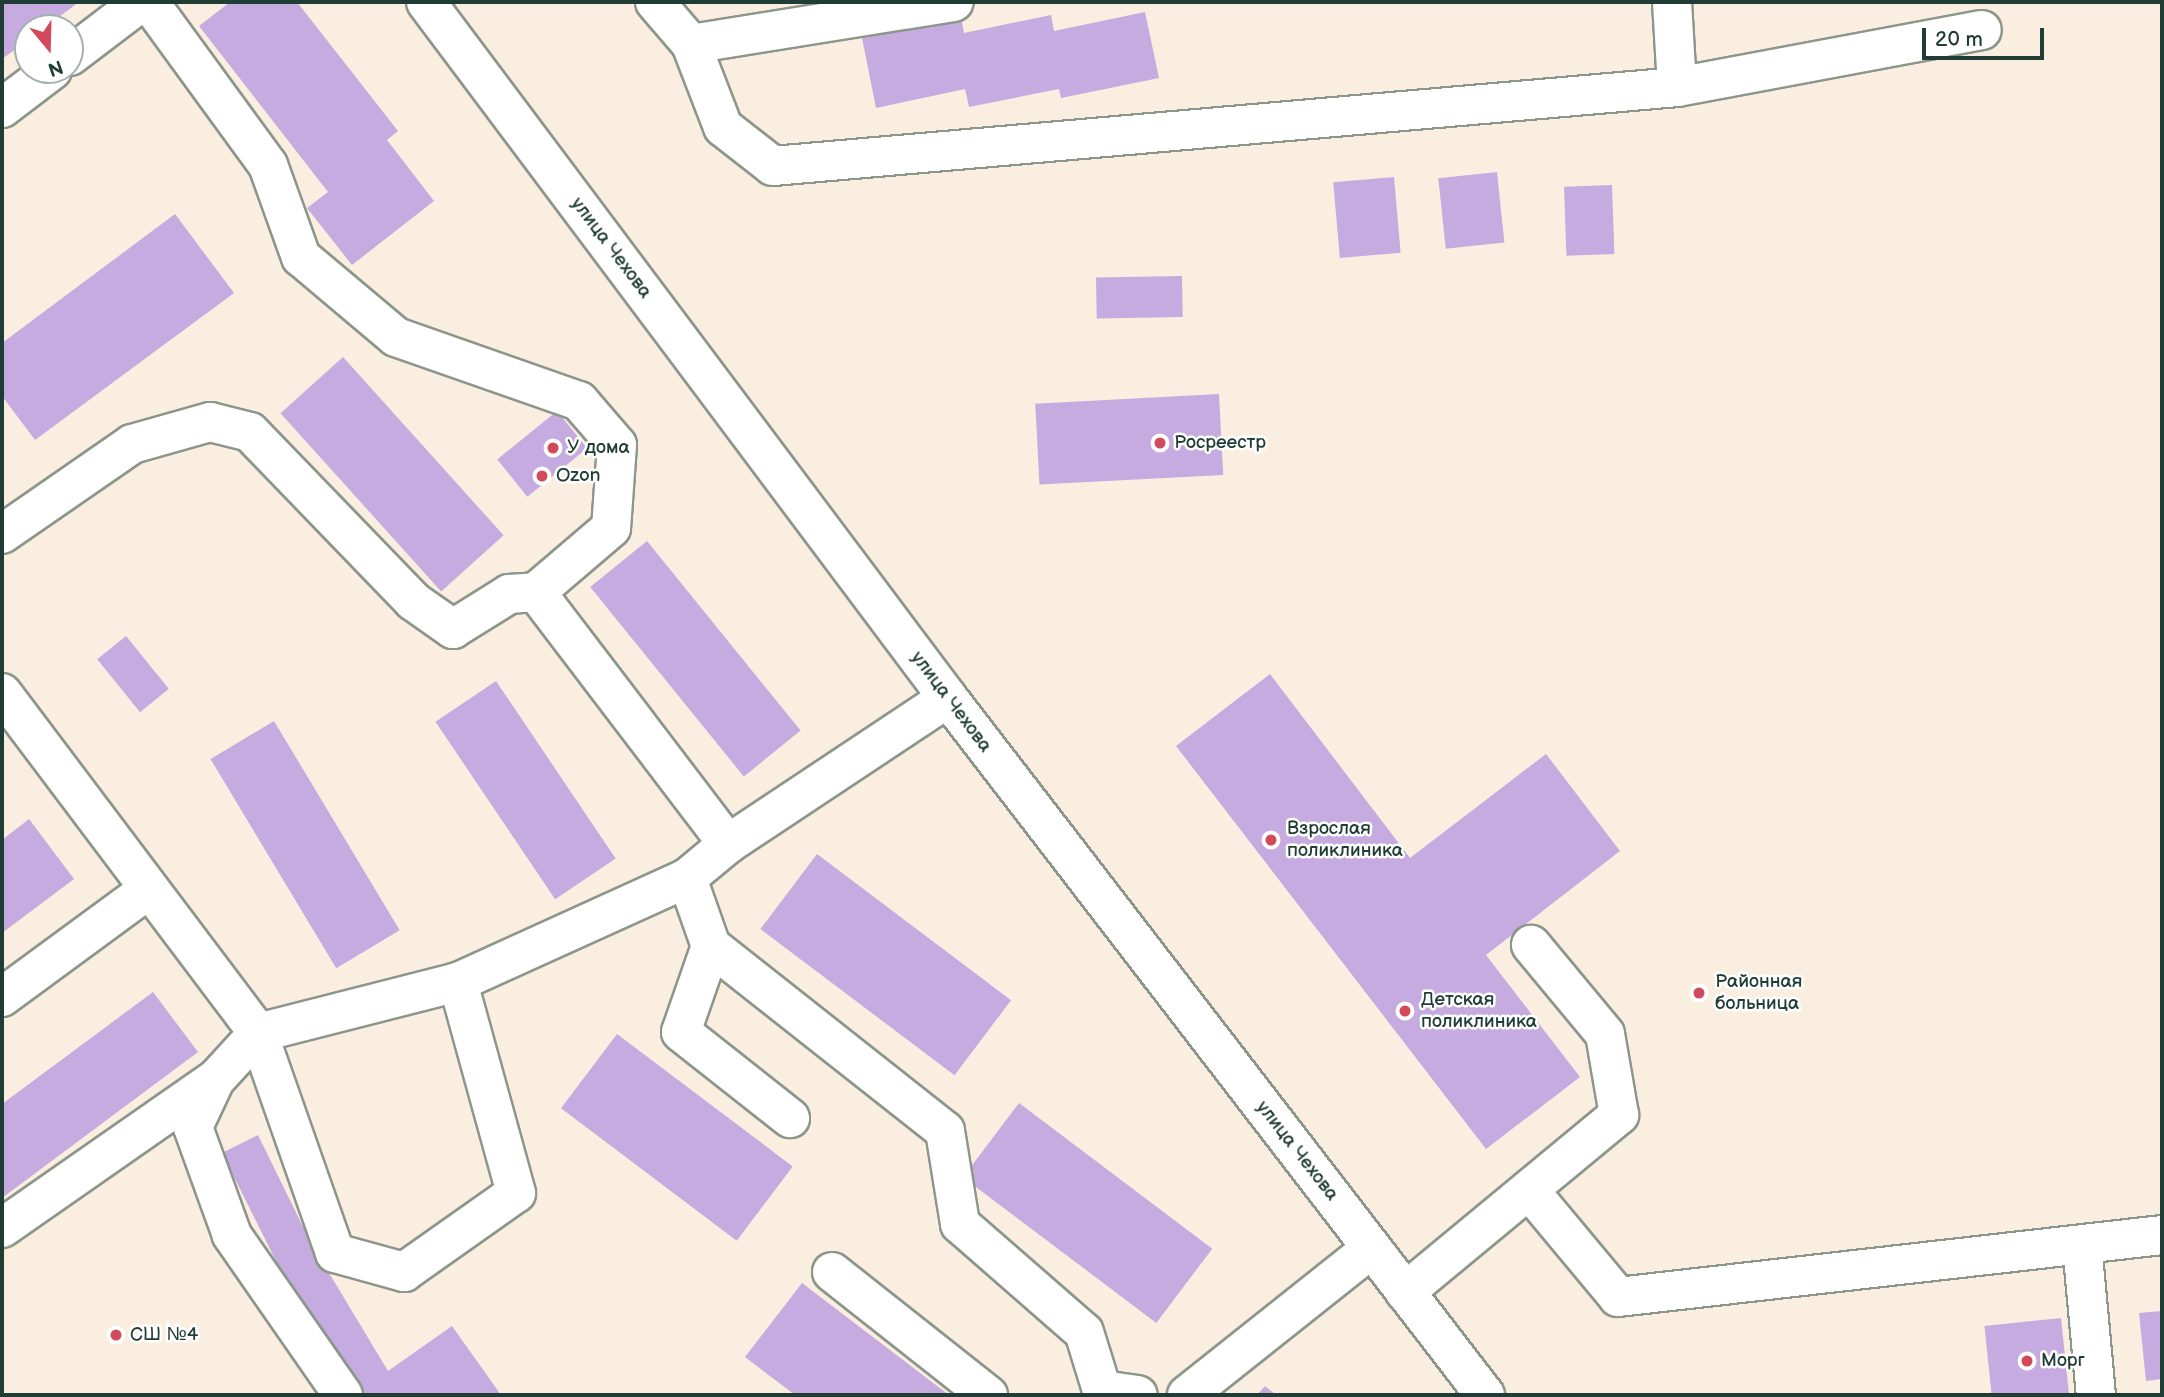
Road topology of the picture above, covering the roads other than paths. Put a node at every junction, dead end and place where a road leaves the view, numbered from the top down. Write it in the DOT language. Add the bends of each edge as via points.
graph roads {
  1 [pos="141,2"];
  2 [pos="149,2"];
  3 [pos="426,2"];
  4 [pos="655,2"];
  5 [pos="954,2"];
  6 [pos="1672,2"];
  7 [pos="1982,30"];
  8 [pos="691,44"];
  9 [pos="84,45"];
  10 [pos="34,84"];
  11 [pos="1677,87"];
  12 [pos="2,108"];
  13 [pos="2,534"];
  14 [pos="536,592"];
  15 [pos="2,693"];
  16 [pos="948,698"];
  17 [pos="728,844"];
  18 [pos="687,878"];
  19 [pos="149,888"];
  20 [pos="1531,945"];
  21 [pos="710,946"];
  22 [pos="458,982"];
  23 [pos="2,998"];
  24 [pos="258,1033"];
  25 [pos="215,1080"];
  26 [pos="790,1118"];
  27 [pos="1529,1190"];
  28 [pos="2,1228"];
  29 [pos="2162,1236"];
  30 [pos="2082,1245"];
  31 [pos="1372,1248"];
  32 [pos="832,1272"];
  33 [pos="1405,1292"];
  34 [pos="342,1395"];
  35 [pos="988,1395"];
  36 [pos="1138,1395"];
  37 [pos="1188,1395"];
  38 [pos="1485,1395"];
  39 [pos="2096,1395"];
  1 -- 9 [label="street"];
  2 -- 14 [label="street" via="268,165 301,257 396,337 579,401 617,445 611,528"];
  3 -- 16 [label="street, улица Чехова"];
  4 -- 8 [label="street"];
  5 -- 8 [label="street"];
  6 -- 11 [label="street"];
  7 -- 11 [label="street"];
  8 -- 11 [label="street" via="723,127 774,166"];
  10 -- 12 [label="street"];
  13 -- 14 [label="street" via="132,444 210,422 250,432 412,601 453,629 509,594"];
  14 -- 17 [label="street"];
  15 -- 19 [label="street"];
  16 -- 17 [label="street"];
  16 -- 31 [label="street, улица Чехова"];
  17 -- 18 [label="street"];
  18 -- 21 [label="street"];
  18 -- 22 [label="street"];
  19 -- 23 [label="street"];
  19 -- 24 [label="street"];
  20 -- 27 [label="street" via="1605,1034 1619,1115"];
  21 -- 26 [label="street" via="681,1032"];
  21 -- 36 [label="street" via="945,1132 960,1224 1084,1332 1102,1390"];
  22 -- 24 [label="street"];
  22 -- 24 [label="street" via="516,1193 404,1272 335,1253"];
  24 -- 25 [label="street"];
  25 -- 28 [label="street"];
  25 -- 34 [label="street" via="193,1127 232,1235"];
  27 -- 30 [label="street" via="1618,1297"];
  27 -- 33 [label="street"];
  29 -- 30 [label="street"];
  30 -- 39 [label="street"];
  31 -- 33 [label="street, улица Чехова"];
  31 -- 37 [label="street"];
  32 -- 35 [label="street"];
  33 -- 38 [label="street, улица Чехова"];
}
